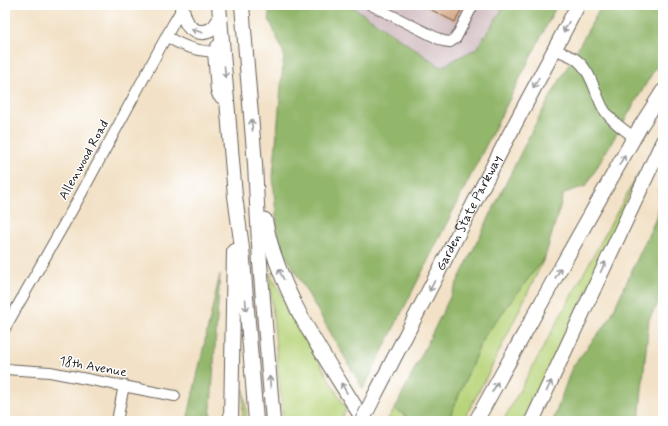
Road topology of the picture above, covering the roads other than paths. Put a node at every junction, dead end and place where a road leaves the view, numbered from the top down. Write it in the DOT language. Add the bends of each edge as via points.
graph roads {
  1 [pos="219,5"];
  2 [pos="242,5"];
  3 [pos="372,5"];
  4 [pos="472,5"];
  5 [pos="578,5"];
  6 [pos="183,7"];
  7 [pos="220,19"];
  8 [pos="166,36"];
  9 [pos="217,47"];
  10 [pos="554,49"];
  11 [pos="663,91"];
  12 [pos="634,138"];
  13 [pos="663,141"];
  14 [pos="255,164"];
  15 [pos="235,196"];
  16 [pos="5,328"];
  17 [pos="5,369"];
  18 [pos="124,386"];
  19 [pos="175,396"];
  20 [pos="118,421"];
  21 [pos="232,421"];
  22 [pos="256,421"];
  23 [pos="273,421"];
  24 [pos="363,421"];
  25 [pos="476,421"];
  26 [pos="532,421"];
  1 -- 7 [label="highway"];
  14 -- 2 [label="highway, one-way"];
  3 -- 4 [label="street" via="443,41 450,42 456,38"];
  5 -- 10 [label="highway, Garden State Parkway, one-way"];
  7 -- 6 [label="highway, one-way" via="213,28 204,33 196,31 186,23"];
  6 -- 8 [label="street, Allenwood Road"];
  7 -- 9 [label="highway"];
  8 -- 9 [label="street" via="187,48 201,51"];
  8 -- 16 [label="street, Allenwood Road"];
  9 -- 15 [label="highway, one-way" via="227,103"];
  10 -- 12 [label="street" via="574,59 583,67 603,109"];
  10 -- 24 [label="highway, Garden State Parkway, one-way, bridge"];
  11 -- 12 [label="highway"];
  25 -- 12 [label="highway, one-way"];
  26 -- 13 [label="highway, one-way"];
  23 -- 14 [label="highway, one-way"];
  24 -- 14 [label="highway, one-way" via="312,336 277,264 267,230"];
  15 -- 21 [label="highway"];
  15 -- 22 [label="highway, one-way" via="242,248"];
  17 -- 18 [label="street, 18th Avenue" via="50,372"];
  18 -- 19 [label="street, 18th Avenue"];
  18 -- 20 [label="street"];
}
